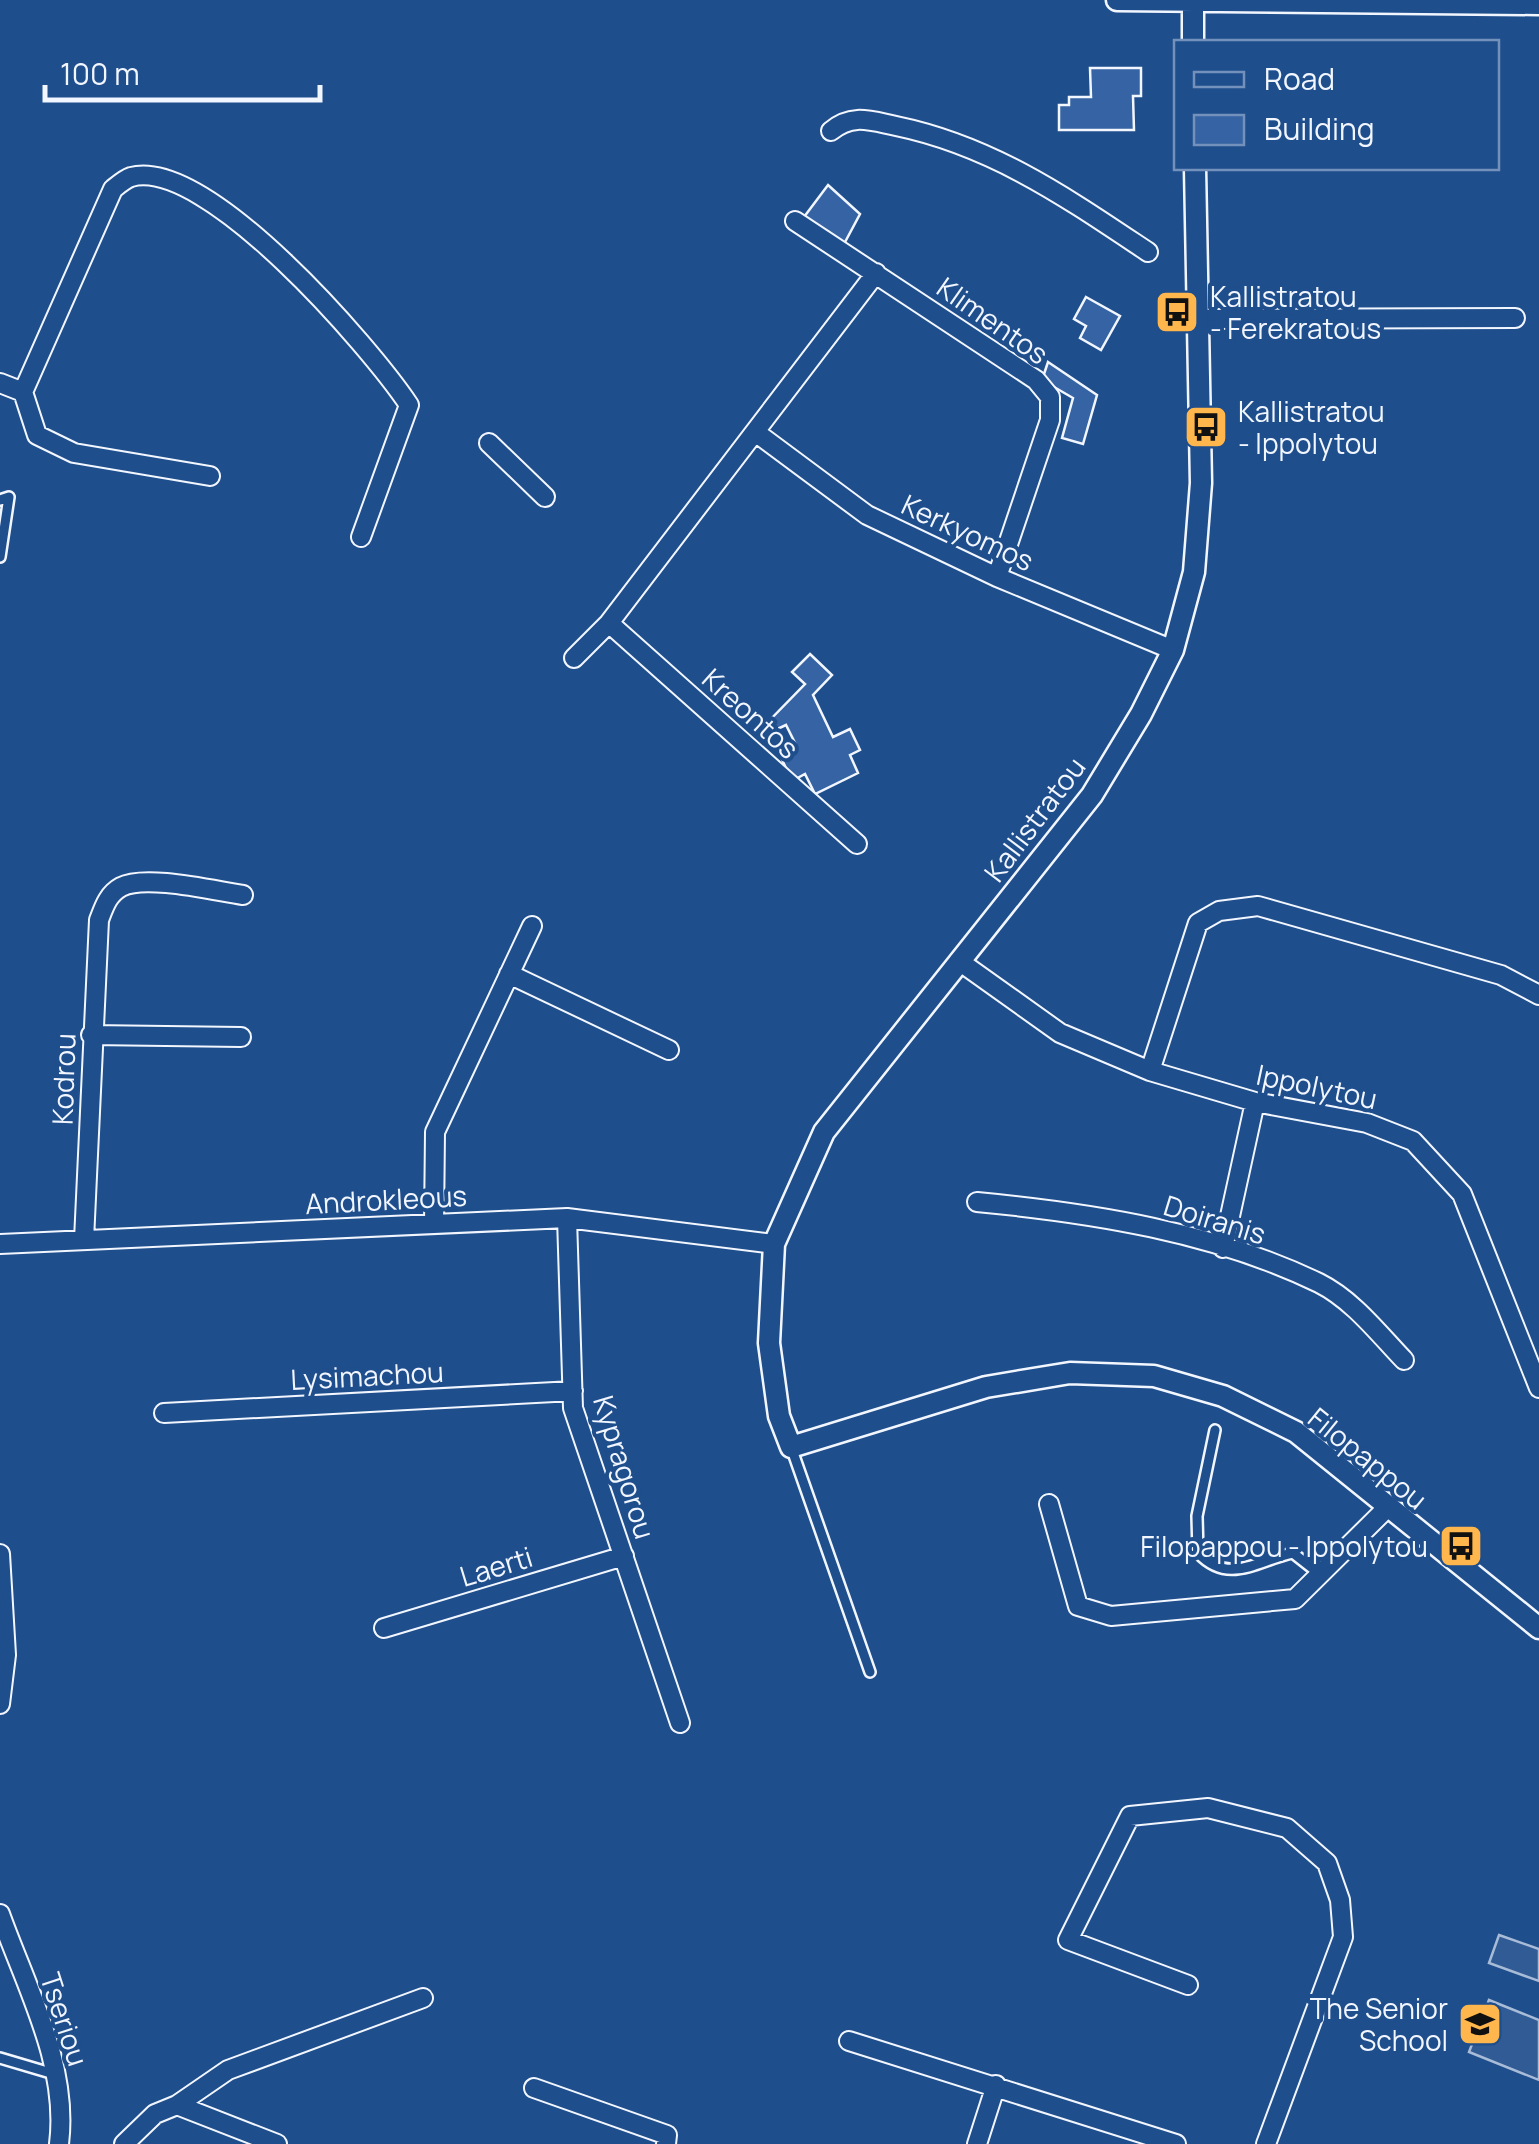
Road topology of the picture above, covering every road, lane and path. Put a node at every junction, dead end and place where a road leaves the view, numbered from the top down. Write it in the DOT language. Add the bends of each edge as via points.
graph roads {
  1 [pos="1117,0"];
  2 [pos="1193,1"];
  3 [pos="1539,4"];
  4 [pos="1194,40"];
  5 [pos="831,131"];
  6 [pos="1196,170"];
  7 [pos="795,222"];
  8 [pos="1148,252"];
  9 [pos="876,273"];
  10 [pos="1515,318"];
  11 [pos="1198,319"];
  12 [pos="0,383"];
  13 [pos="23,392"];
  14 [pos="758,434"];
  15 [pos="490,442"];
  16 [pos="210,476"];
  17 [pos="545,497"];
  18 [pos="0,500"];
  19 [pos="361,538"];
  20 [pos="0,557"];
  21 [pos="997,578"];
  22 [pos="609,623"];
  23 [pos="1173,650"];
  24 [pos="574,658"];
  25 [pos="857,844"];
  26 [pos="243,895"];
  27 [pos="532,926"];
  28 [pos="959,961"];
  29 [pos="509,974"];
  30 [pos="1539,994"];
  31 [pos="91,1035"];
  32 [pos="241,1037"];
  33 [pos="669,1050"];
  34 [pos="1150,1070"];
  35 [pos="1255,1102"];
  36 [pos="977,1202"];
  37 [pos="567,1218"];
  38 [pos="434,1224"];
  39 [pos="84,1240"];
  40 [pos="0,1244"];
  41 [pos="774,1244"];
  42 [pos="1224,1248"];
  43 [pos="1404,1360"];
  44 [pos="1538,1380"];
  45 [pos="573,1391"];
  46 [pos="164,1414"];
  47 [pos="1215,1430"];
  48 [pos="791,1448"];
  49 [pos="1049,1504"];
  50 [pos="1387,1508"];
  51 [pos="0,1554"];
  52 [pos="624,1556"];
  53 [pos="1322,1576"];
  54 [pos="384,1628"];
  55 [pos="1539,1628"];
  56 [pos="870,1672"];
  57 [pos="0,1704"];
  58 [pos="680,1723"];
  59 [pos="0,1914"];
  60 [pos="1188,1986"];
  61 [pos="423,1998"];
  62 [pos="849,2040"];
  63 [pos="0,2058"];
  64 [pos="56,2075"];
  65 [pos="996,2085"];
  66 [pos="534,2088"];
  67 [pos="177,2105"];
  68 [pos="273,2143"];
  69 [pos="59,2144"];
  70 [pos="124,2144"];
  71 [pos="666,2144"];
  72 [pos="977,2144"];
  73 [pos="1176,2144"];
  74 [pos="1266,2144"];
  1 -- 2 [label="street"];
  2 -- 3 [label="street"];
  2 -- 4 [label="street"];
  5 -- 8 [label="street" via="857,118 958,142 1034,176"];
  6 -- 11 [label="street, Kallistratou"];
  7 -- 9 [label="street, Klimentos"];
  9 -- 14 [label="street"];
  9 -- 21 [label="street, Klimentos" via="1036,380 1050,397 1050,420"];
  10 -- 11 [label="street"];
  11 -- 23 [label="street, Kallistratou" via="1194,572"];
  12 -- 13 [label="street"];
  13 -- 16 [label="street" via="37,435 74,453"];
  13 -- 19 [label="street" via="112,190 129,177 160,177 252,229 380,362 409,405"];
  14 -- 21 [label="street, Kerkyomos" via="866,515"];
  14 -- 22 [label="street"];
  15 -- 17 [label="street"];
  18 -- 20 [label="lane" via="9,497"];
  21 -- 23 [label="street, Kerkyomos"];
  22 -- 24 [label="street"];
  22 -- 25 [label="street, Kreontos"];
  23 -- 28 [label="street, Kallistratou" via="1092,795"];
  26 -- 31 [label="street, Kodrou" via="145,883 122,886 108,898 99,920"];
  27 -- 29 [label="street"];
  28 -- 34 [label="street, Ippolytou" via="1060,1033"];
  28 -- 41 [label="street, Kallistratou" via="824,1132"];
  29 -- 33 [label="street"];
  29 -- 38 [label="street" via="435,1132"];
  30 -- 34 [label="street" via="1501,975 1258,906 1219,911 1198,923"];
  31 -- 32 [label="street"];
  31 -- 39 [label="street, Kodrou"];
  34 -- 35 [label="street, Ippolytou"];
  35 -- 42 [label="street"];
  35 -- 44 [label="street, Ippolytou" via="1368,1123 1413,1141 1462,1194"];
  36 -- 42 [label="street, Doiranis" via="1123,1220"];
  37 -- 38 [label="street, Androkleous"];
  37 -- 41 [label="street, Androkleous"];
  37 -- 45 [label="street, Kypragorou"];
  38 -- 39 [label="street, Androkleous"];
  39 -- 40 [label="street, Androkleous"];
  41 -- 48 [label="street, Kallistratou" via="769,1343 779,1416"];
  42 -- 43 [label="street, Doiranis" via="1322,1284"];
  45 -- 46 [label="street, Lysimachou"];
  45 -- 52 [label="street, Kypragorou"];
  47 -- 53 [label="lane" via="1197,1516 1198,1553 1210,1566 1241,1571 1294,1553"];
  48 -- 50 [label="street, Filopappou" via="986,1387 1070,1373 1154,1376 1223,1396 1296,1432"];
  48 -- 56 [label="lane"];
  49 -- 53 [label="street" via="1078,1606 1112,1616 1294,1599"];
  50 -- 53 [label="street"];
  50 -- 55 [label="street, Filopappou"];
  51 -- 57 [label="street" via="6,1655"];
  52 -- 54 [label="street, Laerti"];
  52 -- 58 [label="street, Kypragorou"];
  59 -- 64 [label="street, Tseriou"];
  60 -- 74 [label="street" via="1068,1940 1130,1816 1208,1808 1287,1828 1327,1863 1343,1937"];
  61 -- 67 [label="street" via="228,2070"];
  62 -- 65 [label="street"];
  63 -- 64 [label="lane"];
  64 -- 69 [label="street, Tseriou"];
  65 -- 72 [label="street"];
  65 -- 73 [label="street"];
  66 -- 71 [label="street" via="668,2135"];
  67 -- 68 [label="street"];
  67 -- 70 [label="street" via="155,2114"];
}
